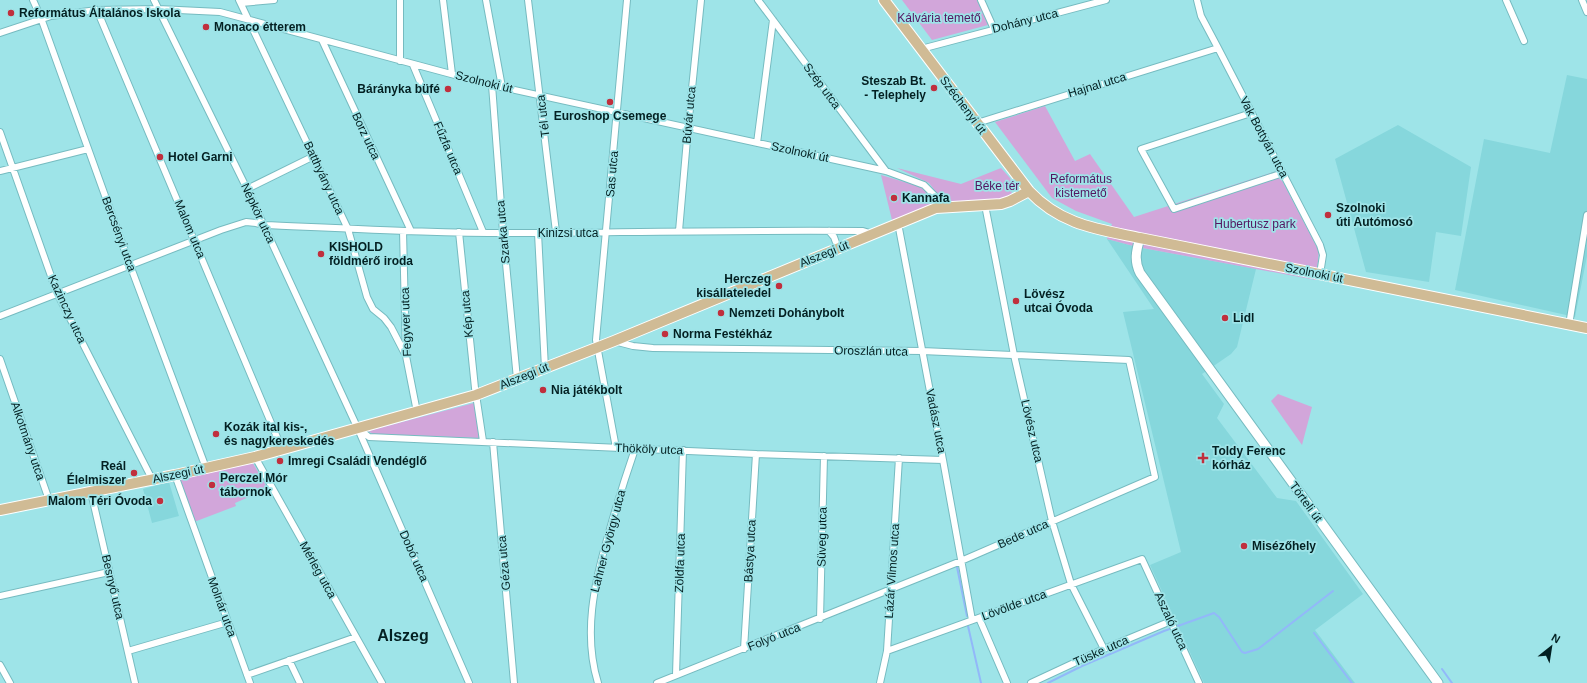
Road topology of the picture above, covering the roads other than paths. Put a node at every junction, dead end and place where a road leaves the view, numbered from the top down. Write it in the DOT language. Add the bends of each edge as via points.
graph roads {
  1 [pos="33,0"];
  2 [pos="154,0"];
  3 [pos="274,0"];
  4 [pos="400,0"];
  5 [pos="443,0"];
  6 [pos="486,0"];
  7 [pos="528,0"];
  8 [pos="627,0"];
  9 [pos="701,0"];
  10 [pos="758,0"];
  11 [pos="884,0"];
  12 [pos="981,0"];
  13 [pos="1106,0"];
  14 [pos="1197,0"];
  15 [pos="1506,0"];
  16 [pos="1582,0"];
  17 [pos="240,2"];
  18 [pos="158,9"];
  19 [pos="97,10"];
  20 [pos="1587,12"];
  21 [pos="41,18"];
  22 [pos="250,19"];
  23 [pos="773,20"];
  24 [pos="994,29"];
  25 [pos="0,33"];
  26 [pos="322,40"];
  27 [pos="1524,41"];
  28 [pos="1218,48"];
  29 [pos="921,49"];
  30 [pos="400,61"];
  31 [pos="413,65"];
  32 [pos="452,74"];
  33 [pos="492,85"];
  34 [pos="502,87"];
  35 [pos="540,95"];
  36 [pos="617,113"];
  37 [pos="1251,113"];
  38 [pos="977,123"];
  39 [pos="688,128"];
  40 [pos="0,132"];
  41 [pos="757,143"];
  42 [pos="88,149"];
  43 [pos="314,156"];
  44 [pos="13,168"];
  45 [pos="0,171"];
  46 [pos="886,171"];
  47 [pos="1283,173"];
  48 [pos="1017,176"];
  49 [pos="247,189"];
  50 [pos="1029,192"];
  51 [pos="1010,202"];
  52 [pos="985,205"];
  53 [pos="946,207"];
  54 [pos="1045,207"];
  55 [pos="1587,215"];
  56 [pos="898,223"];
  57 [pos="264,225"];
  58 [pos="348,229"];
  59 [pos="403,231"];
  60 [pos="411,231"];
  61 [pos="679,231"];
  62 [pos="828,231"];
  63 [pos="459,232"];
  64 [pos="484,232"];
  65 [pos="503,232"];
  66 [pos="556,232"];
  67 [pos="538,233"];
  68 [pos="607,233"];
  69 [pos="873,234"];
  70 [pos="1140,238"];
  71 [pos="195,240"];
  72 [pos="838,248"];
  73 [pos="130,265"];
  74 [pos="1320,274"];
  75 [pos="57,293"];
  76 [pos="0,316"];
  77 [pos="1569,324"];
  78 [pos="1587,328"];
  79 [pos="614,341"];
  80 [pos="598,347"];
  81 [pos="922,351"];
  82 [pos="1014,355"];
  83 [pos="406,356"];
  84 [pos="0,359"];
  85 [pos="545,368"];
  86 [pos="517,379"];
  87 [pos="476,395"];
  88 [pos="417,412"];
  89 [pos="358,428"];
  90 [pos="483,441"];
  91 [pos="493,442"];
  92 [pos="616,448"];
  93 [pos="282,449"];
  94 [pos="635,449"];
  95 [pos="683,450"];
  96 [pos="756,454"];
  97 [pos="824,456"];
  98 [pos="255,457"];
  99 [pos="899,458"];
  100 [pos="943,460"];
  101 [pos="206,468"];
  102 [pos="175,475"];
  103 [pos="1155,477"];
  104 [pos="152,479"];
  105 [pos="91,492"];
  106 [pos="49,500"];
  107 [pos="0,510"];
  108 [pos="1052,521"];
  109 [pos="1142,559"];
  110 [pos="961,561"];
  111 [pos="109,572"];
  112 [pos="1071,584"];
  113 [pos="890,591"];
  114 [pos="0,596"];
  115 [pos="979,618"];
  116 [pos="820,619"];
  117 [pos="972,620"];
  118 [pos="228,622"];
  119 [pos="1171,623"];
  120 [pos="356,637"];
  121 [pos="744,649"];
  122 [pos="1104,649"];
  123 [pos="128,651"];
  124 [pos="887,651"];
  125 [pos="289,660"];
  126 [pos="0,665"];
  127 [pos="246,675"];
  128 [pos="676,675"];
  129 [pos="10,683"];
  130 [pos="135,683"];
  131 [pos="250,683"];
  132 [pos="300,683"];
  133 [pos="382,683"];
  134 [pos="469,683"];
  135 [pos="514,683"];
  136 [pos="598,683"];
  137 [pos="657,683"];
  138 [pos="880,683"];
  139 [pos="1007,683"];
  140 [pos="1031,683"];
  141 [pos="1199,683"];
  142 [pos="1438,683"];
  1 -- 21 [label="street, Bercsényi utca"];
  2 -- 18 [label="street, Népkör utca"];
  3 -- 17 [label="street"];
  4 -- 30 [label="street"];
  5 -- 32 [label="street"];
  6 -- 34 [label="street"];
  7 -- 35 [label="street, Tél utca"];
  8 -- 36 [label="street, Sas utca"];
  9 -- 39 [label="street, Búvár utca"];
  10 -- 23 [label="street, Szép utca"];
  11 -- 29 [label="main road, Széchenyi út"];
  12 -- 24 [label="street"];
  13 -- 24 [label="street, Dohány utca"];
  14 -- 28 [label="street, Vak Bottyán utca" via="1201,16"];
  15 -- 27 [label="street"];
  16 -- 20 [label="street"];
  17 -- 22 [label="street, Batthyány utca"];
  18 -- 19 [label="street, Szolnoki út"];
  18 -- 22 [label="street, Szolnoki út" via="220,12"];
  18 -- 49 [label="street, Népkör utca"];
  19 -- 21 [label="street, Szolnoki út"];
  19 -- 71 [label="street, Malom utca"];
  21 -- 25 [label="street, Szolnoki út"];
  21 -- 42 [label="street, Bercsényi utca"];
  22 -- 26 [label="street, Szolnoki út"];
  22 -- 43 [label="street, Batthyány utca"];
  23 -- 41 [label="street"];
  23 -- 46 [label="street, Szép utca"];
  24 -- 29 [label="street, Dohány utca"];
  26 -- 30 [label="street, Szolnoki út"];
  26 -- 60 [label="street, Borz utca"];
  28 -- 37 [label="street, Vak Bottyán utca"];
  28 -- 38 [label="street, Hajnal utca"];
  29 -- 38 [label="main road, Széchenyi út"];
  30 -- 31 [label="street, Szolnoki út"];
  31 -- 32 [label="street, Szolnoki út"];
  31 -- 64 [label="street, Fűzfa utca"];
  32 -- 33 [label="street, Szolnoki út"];
  33 -- 34 [label="street, Szolnoki út"];
  33 -- 65 [label="street, Szarka utca"];
  34 -- 35 [label="street, Szolnoki út"];
  35 -- 36 [label="street, Szolnoki út"];
  35 -- 66 [label="street, Tél utca"];
  36 -- 39 [label="street, Szolnoki út"];
  36 -- 68 [label="street, Sas utca"];
  37 -- 47 [label="street, Vak Bottyán utca"];
  37 -- 47 [label="street" via="1141,149 1174,209"];
  38 -- 48 [label="main road, Széchenyi út"];
  39 -- 41 [label="street, Szolnoki út"];
  39 -- 61 [label="street, Búvár utca"];
  40 -- 44 [label="street, Kazinczy utca"];
  41 -- 46 [label="street, Szolnoki út"];
  42 -- 44 [label="street"];
  42 -- 73 [label="street, Bercsényi utca"];
  43 -- 49 [label="street"];
  43 -- 58 [label="street, Batthyány utca"];
  44 -- 45 [label="street"];
  44 -- 75 [label="street, Kazinczy utca"];
  46 -- 53 [label="street, Szolnoki út" via="924,185"];
  47 -- 74 [label="street, Vak Bottyán utca" via="1322,250"];
  48 -- 50 [label="main road, Széchenyi út"];
  48 -- 51 [label="main road" via="1021,182 1019,191"];
  49 -- 57 [label="street, Népkör utca"];
  50 -- 51 [label="main road, Alszegi út"];
  50 -- 54 [label="main road, Széchenyi út"];
  51 -- 52 [label="main road, Alszegi út"];
  52 -- 53 [label="main road, Alszegi út"];
  52 -- 82 [label="street, Lövész utca"];
  53 -- 56 [label="main road, Alszegi út" via="936,208"];
  54 -- 70 [label="main road, Szolnoki út" via="1078,225"];
  55 -- 77 [label="street"];
  56 -- 69 [label="main road, Alszegi út"];
  56 -- 81 [label="street, Vadász utca"];
  57 -- 58 [label="street, Kinizsi utca"];
  57 -- 71 [label="street, Kinizsi utca" via="246,222"];
  57 -- 89 [label="street, Népkör utca"];
  58 -- 59 [label="street, Kinizsi utca"];
  58 -- 83 [label="street, Batthyány utca" via="367,297 373,309 391,327"];
  59 -- 60 [label="street, Kinizsi utca"];
  59 -- 83 [label="street, Fegyver utca"];
  60 -- 63 [label="street, Kinizsi utca"];
  61 -- 62 [label="street, Kinizsi utca"];
  61 -- 68 [label="street, Kinizsi utca"];
  62 -- 69 [label="street, Kinizsi utca"];
  62 -- 72 [label="street" via="834,237"];
  63 -- 64 [label="street, Kinizsi utca"];
  63 -- 87 [label="street, Kép utca"];
  64 -- 65 [label="street, Kinizsi utca"];
  65 -- 67 [label="street, Kinizsi utca"];
  65 -- 86 [label="street, Szarka utca"];
  66 -- 67 [label="street, Kinizsi utca"];
  66 -- 68 [label="street, Kinizsi utca"];
  67 -- 85 [label="street"];
  68 -- 80 [label="street, Sas utca" via="596,340"];
  69 -- 72 [label="main road, Alszegi út"];
  70 -- 74 [label="main road, Szolnoki út"];
  70 -- 142 [label="main road, Törteli út" via="1136,257 1140,273"];
  71 -- 73 [label="street, Kinizsi utca"];
  71 -- 93 [label="street, Malom utca"];
  72 -- 79 [label="main road, Alszegi út"];
  73 -- 75 [label="street, Kinizsi utca"];
  73 -- 101 [label="street, Bercsényi utca"];
  74 -- 77 [label="main road, Szolnoki út"];
  75 -- 76 [label="street, Kinizsi utca"];
  75 -- 104 [label="street, Kazinczy utca"];
  77 -- 78 [label="main road, Szolnoki út"];
  79 -- 80 [label="main road, Alszegi út"];
  79 -- 81 [label="street, Oroszlán utca" via="653,348"];
  80 -- 85 [label="main road, Alszegi út"];
  80 -- 92 [label="street, Sas utca"];
  81 -- 82 [label="street, Oroszlán utca"];
  81 -- 100 [label="street, Vadász utca"];
  82 -- 103 [label="street, Oroszlán utca" via="1128,360"];
  82 -- 108 [label="street, Lövész utca"];
  83 -- 88 [label="street, Fegyver utca"];
  84 -- 106 [label="street, Alkotmány utca"];
  85 -- 86 [label="main road, Alszegi út"];
  86 -- 87 [label="main road, Alszegi út"];
  87 -- 88 [label="main road, Alszegi út"];
  87 -- 90 [label="street"];
  88 -- 89 [label="main road, Alszegi út"];
  89 -- 90 [label="street, Thököly utca" via="369,437"];
  89 -- 93 [label="main road, Alszegi út"];
  89 -- 134 [label="street, Dobó utca"];
  90 -- 91 [label="street, Thököly utca"];
  91 -- 92 [label="street, Thököly utca"];
  91 -- 135 [label="street, Géza utca"];
  92 -- 94 [label="street, Thököly utca"];
  93 -- 98 [label="main road, Alszegi út"];
  94 -- 95 [label="street, Thököly utca"];
  94 -- 136 [label="street, Lahner György utca" via="619,496 592,601 590,647"];
  95 -- 96 [label="street, Thököly utca"];
  95 -- 128 [label="street, Zöldfa utca"];
  96 -- 97 [label="street, Thököly utca"];
  96 -- 121 [label="street, Bástya utca"];
  97 -- 99 [label="street, Thököly utca"];
  97 -- 116 [label="street, Süveg utca"];
  98 -- 101 [label="main road, Alszegi út"];
  98 -- 120 [label="street, Mérleg utca"];
  99 -- 100 [label="street, Thököly utca"];
  99 -- 113 [label="street, Lázár Vilmos utca"];
  100 -- 110 [label="street, Vadász utca"];
  101 -- 102 [label="main road, Alszegi út"];
  102 -- 104 [label="main road, Alszegi út"];
  102 -- 118 [label="street, Molnár utca"];
  103 -- 108 [label="street, Bede utca"];
  104 -- 105 [label="main road, Alszegi út"];
  105 -- 106 [label="main road, Alszegi út"];
  105 -- 111 [label="street, Besnyő utca"];
  106 -- 107 [label="main road, Alszegi út"];
  108 -- 110 [label="street, Bede utca"];
  108 -- 112 [label="street, Lövész utca"];
  109 -- 112 [label="street, Lövölde utca"];
  109 -- 119 [label="street, Aszaló utca"];
  110 -- 113 [label="street, Bede utca"];
  110 -- 117 [label="street, Vadász utca"];
  111 -- 114 [label="street"];
  111 -- 123 [label="street, Besnyő utca"];
  112 -- 115 [label="street, Lövölde utca"];
  112 -- 122 [label="street, Lövész utca"];
  113 -- 116 [label="street, Folyó utca"];
  113 -- 124 [label="street, Lázár Vilmos utca"];
  115 -- 117 [label="street, Lövölde utca"];
  115 -- 139 [label="street"];
  116 -- 121 [label="street, Folyó utca"];
  117 -- 124 [label="street, Lövölde utca"];
  118 -- 123 [label="street"];
  118 -- 127 [label="street, Molnár utca"];
  119 -- 122 [label="street, Tüske utca"];
  119 -- 141 [label="street, Aszaló utca"];
  120 -- 125 [label="street"];
  120 -- 133 [label="street, Mérleg utca"];
  121 -- 128 [label="street, Folyó utca"];
  122 -- 140 [label="street, Tüske utca"];
  123 -- 130 [label="street, Besnyő utca"];
  124 -- 138 [label="street, Lázár Vilmos utca"];
  125 -- 127 [label="street"];
  125 -- 132 [label="street"];
  126 -- 129 [label="street"];
  127 -- 131 [label="street, Molnár utca"];
  128 -- 137 [label="street, Folyó utca"];
}
